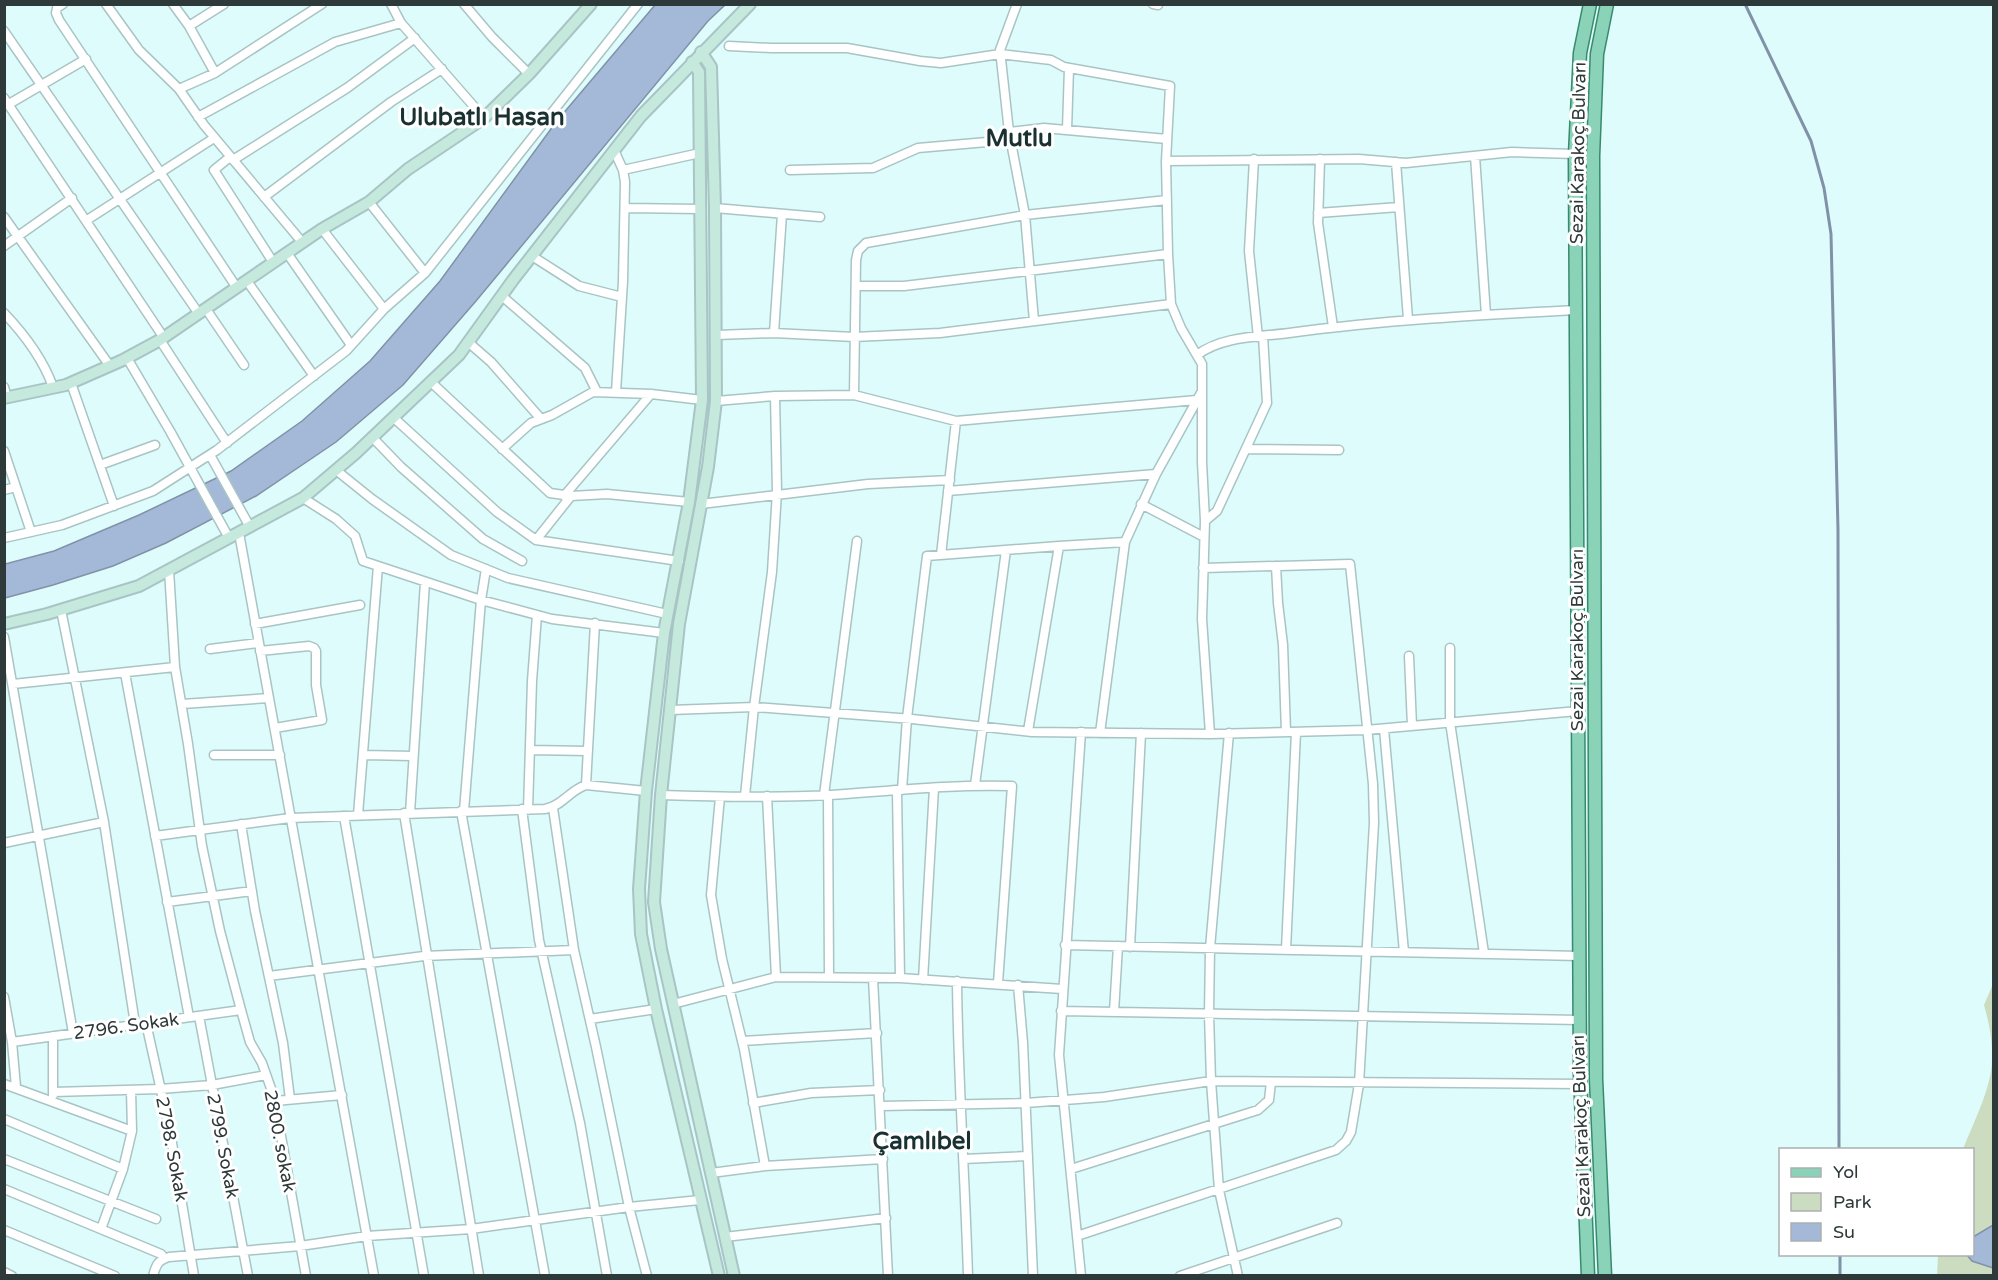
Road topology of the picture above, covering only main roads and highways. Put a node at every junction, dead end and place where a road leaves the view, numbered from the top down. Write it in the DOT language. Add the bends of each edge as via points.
graph roads {
  1 [pos="591,4"];
  2 [pos="750,4"];
  3 [pos="1590,4"];
  4 [pos="1607,4"];
  5 [pos="702,52"];
  6 [pos="692,62"];
  7 [pos="5,394"];
  8 [pos="4,624"];
  9 [pos="718,1275"];
  10 [pos="734,1275"];
  11 [pos="1588,1275"];
  12 [pos="1605,1275"];
  1 -- 7 [label="main road" via="484,118 369,202 127,358 71,383"];
  2 -- 5 [label="main road"];
  3 -- 11 [label="main road" via="1580,53 1575,154 1580,1084"];
  4 -- 12 [label="main road, Sezai Karakoç Bulvarı" via="1598,54 1593,156 1596,1067"];
  5 -- 6 [label="main road"];
  5 -- 10 [label="main road" via="711,67 716,401 679,624 654,902 661,950"];
  6 -- 8 [label="main road" via="641,116 459,355 373,438 303,498 139,586"];
  6 -- 9 [label="main road" via="699,72 702,400 689,502 664,633 639,889 641,934 656,1009"];
}
